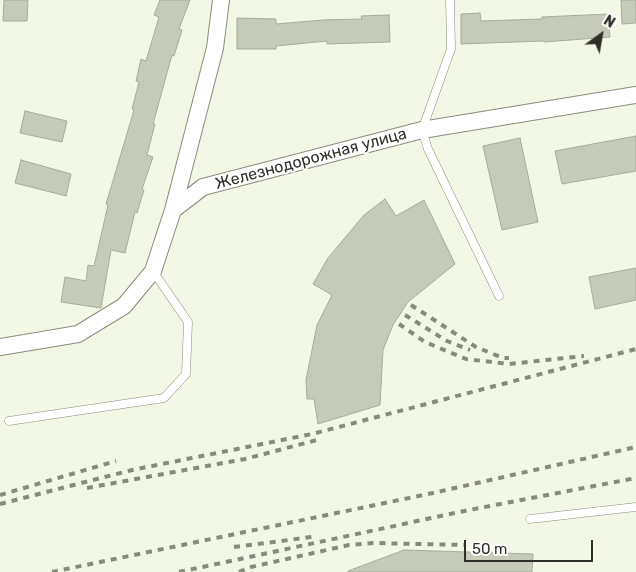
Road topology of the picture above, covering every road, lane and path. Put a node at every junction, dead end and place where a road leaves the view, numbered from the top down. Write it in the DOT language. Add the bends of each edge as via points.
graph roads {
  1 [pos="221,0"];
  2 [pos="450,0"];
  3 [pos="636,95"];
  4 [pos="422,130"];
  5 [pos="173,210"];
  6 [pos="153,271"];
  7 [pos="499,296"];
  8 [pos="0,347"];
  9 [pos="8,421"];
  10 [pos="636,507"];
  11 [pos="530,520"];
  1 -- 5 [label="street" via="215,48"];
  2 -- 4 [label="lane" via="451,48"];
  3 -- 4 [label="street, Железнодорожная улица"];
  4 -- 5 [label="street, Железнодорожная улица" via="203,187"];
  4 -- 7 [label="lane" via="428,149"];
  5 -- 6 [label="street"];
  6 -- 8 [label="street" via="124,306 78,334"];
  6 -- 9 [label="lane" via="188,322 186,374 164,398"];
  10 -- 11 [label="lane"];
}
